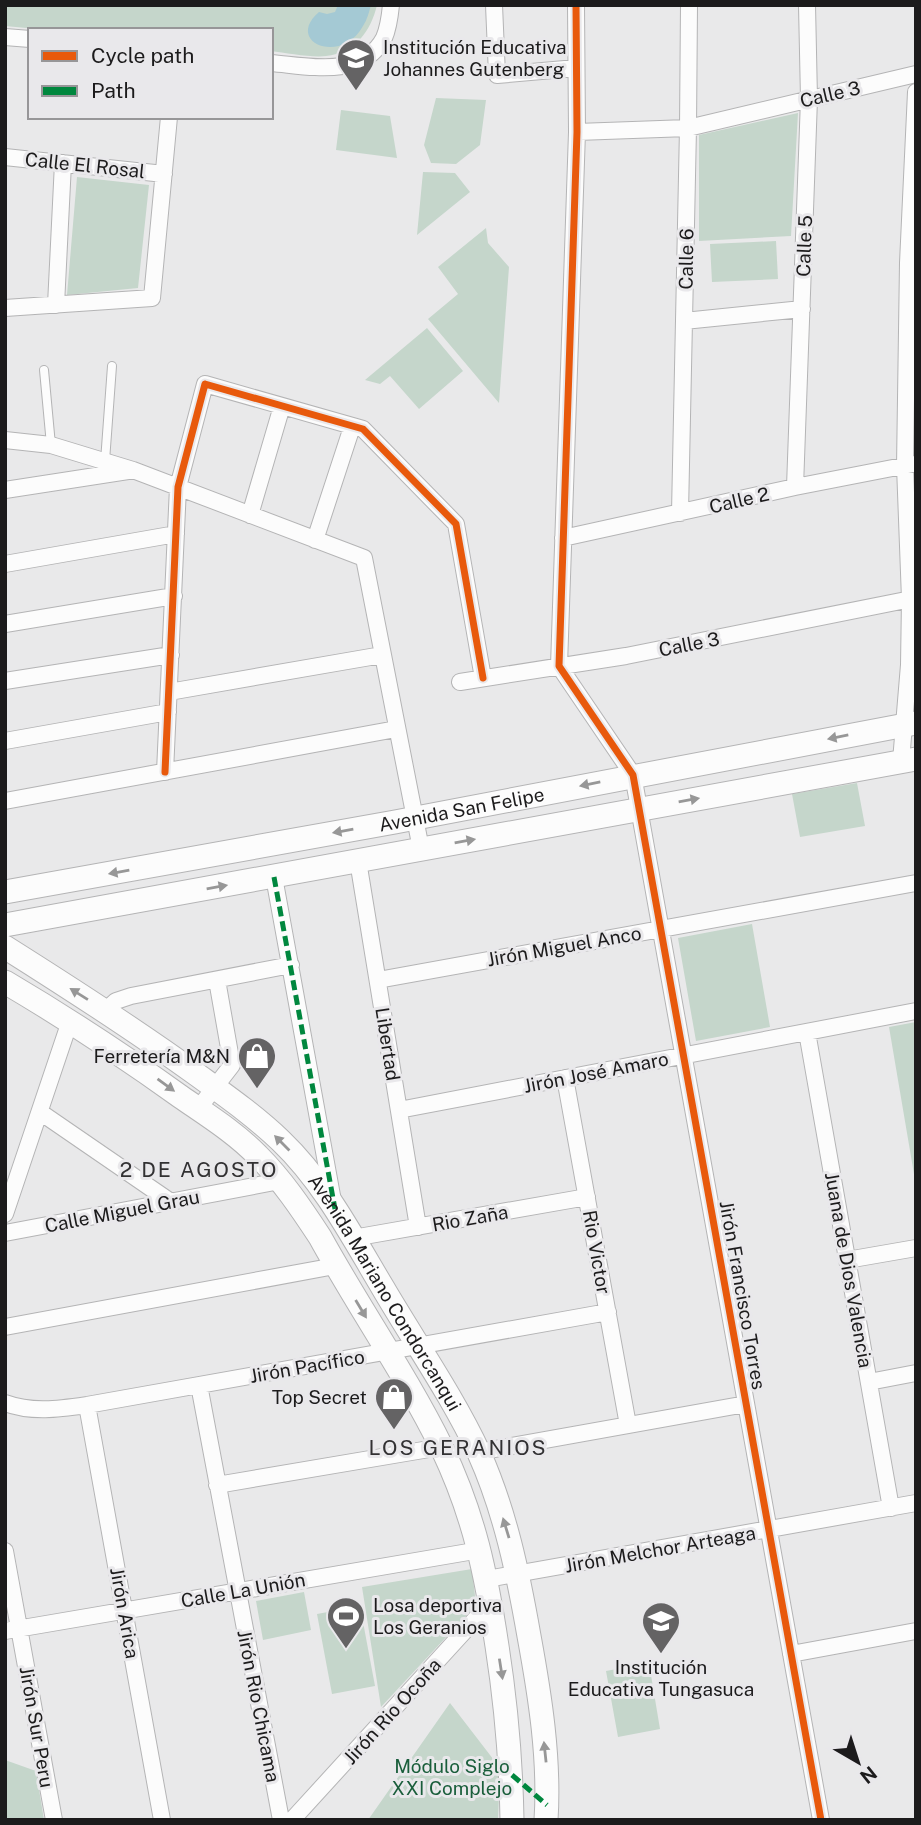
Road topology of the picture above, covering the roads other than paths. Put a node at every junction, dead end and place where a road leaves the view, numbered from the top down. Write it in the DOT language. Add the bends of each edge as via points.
graph roads {
  1 [pos="391,5"];
  2 [pos="494,5"];
  3 [pos="576,5"];
  4 [pos="689,5"];
  5 [pos="807,5"];
  6 [pos="5,37"];
  7 [pos="28,39"];
  8 [pos="273,63"];
  9 [pos="576,68"];
  10 [pos="916,74"];
  11 [pos="916,92"];
  12 [pos="809,99"];
  13 [pos="169,119"];
  14 [pos="688,128"];
  15 [pos="577,132"];
  16 [pos="5,157"];
  17 [pos="63,163"];
  18 [pos="164,174"];
  19 [pos="56,305"];
  20 [pos="5,309"];
  21 [pos="802,309"];
  22 [pos="684,321"];
  23 [pos="911,346"];
  24 [pos="112,366"];
  25 [pos="44,369"];
  26 [pos="282,406"];
  27 [pos="352,427"];
  28 [pos="5,440"];
  29 [pos="51,445"];
  30 [pos="105,461"];
  31 [pos="910,465"];
  32 [pos="134,470"];
  33 [pos="796,487"];
  34 [pos="178,488"];
  35 [pos="5,490"];
  36 [pos="680,513"];
  37 [pos="250,515"];
  38 [pos="176,534"];
  39 [pos="563,538"];
  40 [pos="315,540"];
  41 [pos="5,564"];
  42 [pos="173,596"];
  43 [pos="913,598"];
  44 [pos="5,624"];
  45 [pos="171,655"];
  46 [pos="382,655"];
  47 [pos="559,666"];
  48 [pos="483,678"];
  49 [pos="5,681"];
  50 [pos="460,682"];
  51 [pos="169,692"];
  52 [pos="168,712"];
  53 [pos="910,724"];
  54 [pos="396,729"];
  55 [pos="5,741"];
  56 [pos="909,760"];
  57 [pos="165,772"];
  58 [pos="634,775"];
  59 [pos="5,801"];
  60 [pos="640,809"];
  61 [pos="415,818"];
  62 [pos="421,849"];
  63 [pos="358,861"];
  64 [pos="274,877"];
  65 [pos="916,883"];
  66 [pos="5,892"];
  67 [pos="5,925"];
  68 [pos="661,929"];
  69 [pos="5,947"];
  70 [pos="291,965"];
  71 [pos="217,980"];
  72 [pos="378,980"];
  73 [pos="5,982"];
  74 [pos="105,1011"];
  75 [pos="916,1011"];
  76 [pos="70,1021"];
  77 [pos="807,1032"];
  78 [pos="684,1055"];
  79 [pos="565,1078"];
  80 [pos="215,1087"];
  81 [pos="198,1109"];
  82 [pos="399,1110"];
  83 [pos="40,1112"];
  84 [pos="280,1181"];
  85 [pos="587,1197"];
  86 [pos="171,1202"];
  87 [pos="335,1209"];
  88 [pos="5,1214"];
  89 [pos="418,1227"];
  90 [pos="5,1233"];
  91 [pos="353,1238"];
  92 [pos="916,1248"];
  93 [pos="847,1260"];
  94 [pos="335,1266"];
  95 [pos="608,1312"];
  96 [pos="5,1327"];
  97 [pos="417,1346"];
  98 [pos="387,1351"];
  99 [pos="916,1373"];
  100 [pos="869,1382"];
  101 [pos="198,1385"];
  102 [pos="5,1403"];
  103 [pos="747,1404"];
  104 [pos="87,1405"];
  105 [pos="628,1425"];
  106 [pos="441,1447"];
  107 [pos="478,1452"];
  108 [pos="217,1485"];
  109 [pos="916,1503"];
  110 [pos="891,1508"];
  111 [pos="769,1529"];
  112 [pos="480,1550"];
  113 [pos="5,1551"];
  114 [pos="518,1574"];
  115 [pos="487,1579"];
  116 [pos="237,1591"];
  117 [pos="491,1602"];
  118 [pos="124,1611"];
  119 [pos="12,1630"];
  120 [pos="915,1634"];
  121 [pos="792,1654"];
  122 [pos="54,1820"];
  123 [pos="162,1820"];
  124 [pos="281,1820"];
  125 [pos="292,1820"];
  126 [pos="512,1820"];
  127 [pos="547,1820"];
  128 [pos="821,1820"];
  1 -- 8 [label="street" via="385,36 371,55 328,68"];
  2 -- 9 [label="street" via="497,75"];
  3 -- 9 [label="street"];
  4 -- 14 [label="street, Calle 6"];
  5 -- 12 [label="street, Calle 5"];
  6 -- 7 [label="street"];
  9 -- 15 [label="street"];
  10 -- 12 [label="street, Calle 3"];
  11 -- 23 [label="street" via="908,263"];
  12 -- 14 [label="street, Calle 3"];
  12 -- 21 [label="street, Calle 5"];
  13 -- 18 [label="street"];
  14 -- 15 [label="street, Calle 3"];
  14 -- 22 [label="street, Calle 6"];
  15 -- 39 [label="street"];
  16 -- 17 [label="street, Calle El Rosal"];
  17 -- 18 [label="street, Calle El Rosal"];
  17 -- 19 [label="street"];
  18 -- 19 [label="street" via="152,298"];
  19 -- 20 [label="street"];
  21 -- 22 [label="street"];
  21 -- 33 [label="street, Calle 5"];
  22 -- 36 [label="street, Calle 6"];
  23 -- 31 [label="street"];
  24 -- 30 [label="lane"];
  25 -- 29 [label="lane"];
  26 -- 27 [label="street"];
  26 -- 34 [label="street" via="205,384"];
  26 -- 37 [label="street"];
  27 -- 40 [label="street"];
  27 -- 48 [label="street" via="363,429 456,524"];
  28 -- 29 [label="street"];
  29 -- 30 [label="street"];
  30 -- 32 [label="street"];
  31 -- 33 [label="street, Calle 2"];
  31 -- 43 [label="street"];
  32 -- 34 [label="street"];
  32 -- 35 [label="street"];
  33 -- 36 [label="street, Calle 2"];
  34 -- 37 [label="street"];
  34 -- 38 [label="street"];
  36 -- 39 [label="street, Calle 2"];
  37 -- 40 [label="street"];
  38 -- 41 [label="street"];
  38 -- 42 [label="street"];
  39 -- 47 [label="street"];
  40 -- 46 [label="street" via="363,558"];
  42 -- 44 [label="street"];
  42 -- 45 [label="street"];
  43 -- 47 [label="street, Calle 3"];
  43 -- 53 [label="street"];
  45 -- 49 [label="street"];
  45 -- 51 [label="street"];
  46 -- 51 [label="street"];
  46 -- 54 [label="street"];
  47 -- 48 [label="street, Calle 3"];
  47 -- 58 [label="street"];
  48 -- 50 [label="street, Calle 3"];
  51 -- 52 [label="street"];
  52 -- 55 [label="street"];
  52 -- 57 [label="street"];
  53 -- 56 [label="street"];
  53 -- 58 [label="main road, Avenida San Felipe, one-way"];
  54 -- 57 [label="street"];
  54 -- 61 [label="street"];
  60 -- 56 [label="main road, Avenida San Felipe, one-way"];
  57 -- 59 [label="street"];
  58 -- 60 [label="street, Jirón Francisco Torres"];
  58 -- 61 [label="main road, Avenida San Felipe, one-way"];
  62 -- 60 [label="main road, Avenida San Felipe, one-way"];
  60 -- 68 [label="street, Jirón Francisco Torres"];
  61 -- 62 [label="street"];
  61 -- 66 [label="main road, Avenida San Felipe, one-way"];
  62 -- 63 [label="main road, Avenida San Felipe"];
  63 -- 64 [label="main road, Avenida San Felipe"];
  63 -- 72 [label="street, Libertad"];
  67 -- 64 [label="main road, Avenida San Felipe, one-way"];
  64 -- 70 [label="street"];
  65 -- 68 [label="street, Jirón Miguel Anco"];
  68 -- 72 [label="street, Jirón Miguel Anco"];
  68 -- 78 [label="street, Jirón Francisco Torres"];
  74 -- 69 [label="main road, Avenida Mariano Condorcanqui, one-way"];
  70 -- 71 [label="street"];
  70 -- 87 [label="street"];
  71 -- 74 [label="street" via="131,996"];
  71 -- 80 [label="street" via="232,1065"];
  72 -- 82 [label="street, Libertad"];
  73 -- 76 [label="main road, Avenida Mariano Condorcanqui"];
  74 -- 80 [label="main road, Avenida Mariano Condorcanqui"];
  75 -- 77 [label="street, Jirón José Amaro"];
  76 -- 81 [label="main road, Avenida Mariano Condorcanqui, one-way"];
  76 -- 83 [label="street"];
  77 -- 78 [label="street, Jirón José Amaro"];
  77 -- 93 [label="street, Juana de Dios Valencia"];
  78 -- 79 [label="street, Jirón José Amaro"];
  78 -- 103 [label="street, Jirón Francisco Torres"];
  79 -- 82 [label="street, Jirón José Amaro"];
  79 -- 85 [label="street, Rio Victor"];
  80 -- 81 [label="street"];
  87 -- 80 [label="main road, Avenida Mariano Condorcanqui, one-way" via="283,1142"];
  81 -- 84 [label="main road, Avenida Mariano Condorcanqui" via="257,1155"];
  82 -- 89 [label="street, Libertad"];
  83 -- 86 [label="street"];
  83 -- 88 [label="street"];
  84 -- 86 [label="street, Calle Miguel Grau"];
  84 -- 94 [label="main road, Avenida Mariano Condorcanqui"];
  85 -- 89 [label="street, Rio Zaña"];
  85 -- 95 [label="street, Rio Victor"];
  86 -- 90 [label="street, Calle Miguel Grau"];
  87 -- 91 [label="main road, Avenida Mariano Condorcanqui"];
  89 -- 91 [label="street, Rio Zaña"];
  91 -- 97 [label="main road, Avenida Mariano Condorcanqui"];
  92 -- 93 [label="street"];
  93 -- 100 [label="street, Juana de Dios Valencia"];
  94 -- 96 [label="street"];
  94 -- 98 [label="main road, Avenida Mariano Condorcanqui, one-way"];
  95 -- 97 [label="street, Jirón Pacífico"];
  95 -- 105 [label="street, Rio Victor"];
  97 -- 98 [label="street, Jirón Pacífico"];
  97 -- 107 [label="main road, Avenida Mariano Condorcanqui"];
  98 -- 101 [label="street, Jirón Pacífico"];
  98 -- 106 [label="main road, Avenida Mariano Condorcanqui"];
  99 -- 100 [label="street"];
  100 -- 110 [label="street, Juana de Dios Valencia"];
  101 -- 104 [label="street, Jirón Pacífico"];
  101 -- 108 [label="street, Jirón Rio Chicama"];
  102 -- 104 [label="street, Jirón Pacífico" via="36,1410"];
  103 -- 105 [label="street"];
  103 -- 111 [label="street, Jirón Francisco Torres"];
  104 -- 118 [label="street, Jirón Arica"];
  105 -- 107 [label="street"];
  106 -- 108 [label="street"];
  106 -- 112 [label="main road, Avenida Mariano Condorcanqui"];
  114 -- 107 [label="main road, Avenida Mariano Condorcanqui, one-way"];
  108 -- 116 [label="street, Jirón Rio Chicama"];
  109 -- 110 [label="street, Jirón Melchor Arteaga"];
  110 -- 111 [label="street, Jirón Melchor Arteaga"];
  111 -- 114 [label="street, Jirón Melchor Arteaga"];
  111 -- 121 [label="street, Jirón Francisco Torres"];
  112 -- 115 [label="main road, Avenida Mariano Condorcanqui"];
  112 -- 116 [label="street, Calle La Unión"];
  113 -- 119 [label="street, Jirón Sur Peru"];
  114 -- 115 [label="street, Jirón Melchor Arteaga"];
  127 -- 114 [label="main road, Avenida Mariano Condorcanqui, one-way" via="537,1683"];
  115 -- 117 [label="main road, Avenida Mariano Condorcanqui"];
  116 -- 118 [label="street, Calle La Unión"];
  116 -- 124 [label="street, Jirón Rio Chicama"];
  117 -- 125 [label="street, Jirón Rio Ocoña"];
  117 -- 126 [label="main road, Avenida Mariano Condorcanqui, one-way" via="508,1727"];
  118 -- 119 [label="street, Calle La Unión"];
  118 -- 123 [label="street, Jirón Arica"];
  119 -- 122 [label="street, Jirón Sur Peru"];
  120 -- 121 [label="street"];
  121 -- 128 [label="street, Jirón Francisco Torres"];
}
